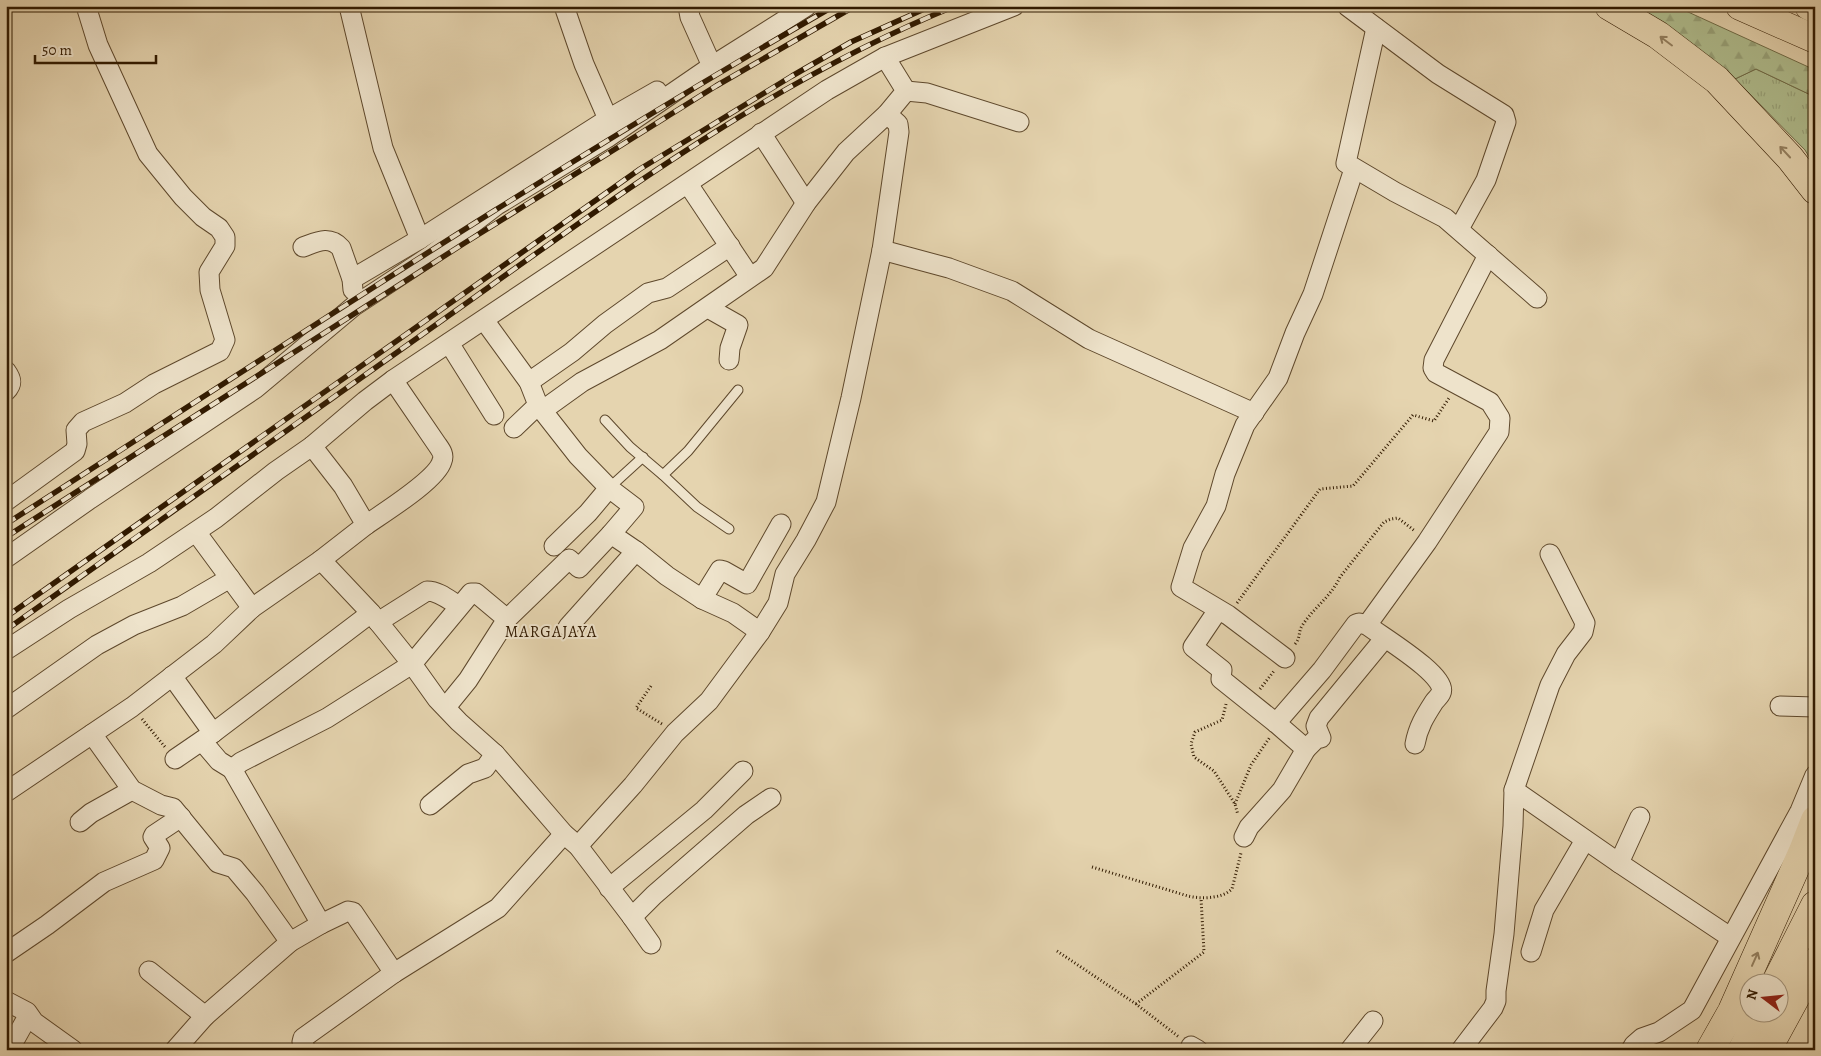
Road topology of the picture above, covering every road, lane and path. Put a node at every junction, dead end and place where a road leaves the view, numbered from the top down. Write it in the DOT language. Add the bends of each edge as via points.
graph roads {
  1 [pos="86,6"];
  2 [pos="349,6"];
  3 [pos="564,6"];
  4 [pos="688,6"];
  5 [pos="807,6"];
  6 [pos="1014,6"];
  7 [pos="1347,6"];
  8 [pos="1609,6"];
  9 [pos="1740,6"];
  10 [pos="1809,6"];
  11 [pos="1815,9"];
  12 [pos="1376,28"];
  13 [pos="1815,38"];
  14 [pos="885,56"];
  15 [pos="711,63"];
  16 [pos="906,91"];
  17 [pos="887,114"];
  18 [pos="608,119"];
  19 [pos="1019,122"];
  20 [pos="761,133"];
  21 [pos="1354,168"];
  22 [pos="688,184"];
  23 [pos="1815,190"];
  24 [pos="806,203"];
  25 [pos="1459,229"];
  26 [pos="420,239"];
  27 [pos="730,246"];
  28 [pos="303,247"];
  29 [pos="882,250"];
  30 [pos="1488,255"];
  31 [pos="750,277"];
  32 [pos="352,279"];
  33 [pos="1537,298"];
  34 [pos="354,306"];
  35 [pos="708,308"];
  36 [pos="484,320"];
  37 [pos="449,343"];
  38 [pos="729,360"];
  39 [pos="6,371"];
  40 [pos="393,380"];
  41 [pos="529,382"];
  42 [pos="1458,384"];
  43 [pos="738,390"];
  44 [pos="6,391"];
  45 [pos="541,407"];
  46 [pos="1254,413"];
  47 [pos="494,415"];
  48 [pos="605,420"];
  49 [pos="514,428"];
  50 [pos="312,446"];
  51 [pos="643,457"];
  52 [pos="663,475"];
  53 [pos="609,488"];
  54 [pos="6,501"];
  55 [pos="781,524"];
  56 [pos="366,525"];
  57 [pos="729,529"];
  58 [pos="196,532"];
  59 [pos="611,534"];
  60 [pos="1427,542"];
  61 [pos="554,546"];
  62 [pos="636,551"];
  63 [pos="1550,554"];
  64 [pos="6,558"];
  65 [pos="320,560"];
  66 [pos="230,578"];
  67 [pos="747,584"];
  68 [pos="702,598"];
  69 [pos="459,606"];
  70 [pos="252,608"];
  71 [pos="1223,612"];
  72 [pos="733,613"];
  73 [pos="375,618"];
  74 [pos="507,619"];
  75 [pos="1367,626"];
  76 [pos="568,627"];
  77 [pos="760,632"];
  78 [pos="1384,639"];
  79 [pos="6,650"];
  80 [pos="1285,658"];
  81 [pos="412,664"];
  82 [pos="172,676"];
  83 [pos="1221,679"];
  84 [pos="651,686"];
  85 [pos="1250,702"];
  86 [pos="1780,706"];
  87 [pos="1815,706"];
  88 [pos="132,707"];
  89 [pos="446,707"];
  90 [pos="6,709"];
  91 [pos="1276,723"];
  92 [pos="675,733"];
  93 [pos="92,734"];
  94 [pos="207,737"];
  95 [pos="1416,744"];
  96 [pos="1306,749"];
  97 [pos="495,754"];
  98 [pos="175,758"];
  99 [pos="232,769"];
  100 [pos="743,771"];
  101 [pos="1815,776"];
  102 [pos="132,790"];
  103 [pos="1514,790"];
  104 [pos="6,792"];
  105 [pos="771,798"];
  106 [pos="1235,804"];
  107 [pos="430,805"];
  108 [pos="181,817"];
  109 [pos="1640,817"];
  110 [pos="1815,820"];
  111 [pos="80,822"];
  112 [pos="564,834"];
  113 [pos="1244,837"];
  114 [pos="1585,840"];
  115 [pos="578,846"];
  116 [pos="1619,863"];
  117 [pos="1092,867"];
  118 [pos="609,888"];
  119 [pos="1201,898"];
  120 [pos="1815,905"];
  121 [pos="632,917"];
  122 [pos="321,924"];
  123 [pos="1730,937"];
  124 [pos="290,942"];
  125 [pos="651,944"];
  126 [pos="1057,951"];
  127 [pos="1531,952"];
  128 [pos="6,953"];
  129 [pos="1815,962"];
  130 [pos="149,971"];
  131 [pos="394,974"];
  132 [pos="1780,974"];
  133 [pos="6,1001"];
  134 [pos="1136,1004"];
  135 [pos="28,1016"];
  136 [pos="205,1016"];
  137 [pos="1373,1021"];
  138 [pos="1755,1024"];
  139 [pos="1195,1048"];
  140 [pos="9,1050"];
  141 [pos="73,1050"];
  142 [pos="175,1050"];
  143 [pos="306,1050"];
  144 [pos="1350,1050"];
  145 [pos="1461,1050"];
  146 [pos="1631,1050"];
  147 [pos="1710,1050"];
  148 [pos="1742,1050"];
  149 [pos="1767,1050"];
  1 -- 54 [label="street" via="98,45 148,154 203,218 219,228 225,237 225,246 209,272 210,290 225,340 220,351 154,384 125,404 83,422 76,430 75,451"];
  2 -- 26 [label="street" via="383,148"];
  3 -- 18 [label="street"];
  4 -- 15 [label="street"];
  5 -- 15 [label="street"];
  6 -- 14 [label="street"];
  7 -- 12 [label="street"];
  23 -- 8 [label="highway, one-way" via="1790,158 1717,80 1658,35"];
  9 -- 13 [label="highway"];
  10 -- 11 [label="highway"];
  12 -- 21 [label="street" via="1346,163"];
  12 -- 25 [label="street" via="1438,74 1504,115 1506,122 1486,180"];
  14 -- 16 [label="street"];
  14 -- 20 [label="street"];
  15 -- 18 [label="street"];
  15 -- 34 [label="street" via="614,133 497,205 430,256"];
  16 -- 17 [label="street"];
  16 -- 19 [label="street" via="927,93"];
  17 -- 24 [label="street" via="846,152"];
  17 -- 29 [label="street" via="898,124 899,132"];
  18 -- 26 [label="street"];
  20 -- 22 [label="street"];
  20 -- 24 [label="street"];
  21 -- 25 [label="street"];
  21 -- 46 [label="street" via="1313,294 1278,378"];
  22 -- 27 [label="street"];
  22 -- 36 [label="street"];
  24 -- 31 [label="street" via="764,268"];
  25 -- 30 [label="street"];
  26 -- 32 [label="street"];
  27 -- 31 [label="street"];
  27 -- 41 [label="street" via="667,288 648,293"];
  28 -- 32 [label="street" via="325,240 333,241 340,248"];
  29 -- 46 [label="street" via="949,268 1012,291 1090,339"];
  29 -- 77 [label="street" via="826,502 785,574 778,603"];
  30 -- 33 [label="street"];
  30 -- 42 [label="street" via="1434,360 1436,373"];
  31 -- 35 [label="street"];
  32 -- 34 [label="street"];
  34 -- 64 [label="street" via="256,388"];
  35 -- 38 [label="street" via="738,324"];
  35 -- 45 [label="street" via="660,340"];
  36 -- 37 [label="street"];
  36 -- 41 [label="street"];
  37 -- 40 [label="street"];
  37 -- 47 [label="street"];
  39 -- 44 [label="street" via="12,377"];
  40 -- 50 [label="street"];
  40 -- 56 [label="street" via="440,448 443,459 426,481"];
  41 -- 45 [label="street"];
  42 -- 60 [label="street" via="1490,402 1500,418 1499,432"];
  42 -- 71 [label="path" via="1434,421 1413,415 1353,486 1320,489"];
  43 -- 52 [label="lane" via="688,451"];
  45 -- 49 [label="street"];
  45 -- 53 [label="street" via="578,456"];
  46 -- 71 [label="street" via="1245,425 1216,506 1193,548 1181,587"];
  48 -- 51 [label="lane"];
  50 -- 56 [label="street" via="343,486"];
  50 -- 58 [label="street"];
  51 -- 52 [label="lane"];
  51 -- 53 [label="lane"];
  52 -- 57 [label="lane" via="697,507"];
  53 -- 59 [label="street" via="634,506"];
  53 -- 61 [label="street"];
  55 -- 67 [label="street"];
  56 -- 65 [label="street"];
  58 -- 66 [label="street"];
  58 -- 79 [label="street"];
  59 -- 62 [label="street"];
  59 -- 74 [label="street" via="579,568 569,560"];
  60 -- 75 [label="street"];
  60 -- 80 [label="path" via="1398,518 1384,522 1336,587 1301,627 1300,639"];
  62 -- 68 [label="street"];
  62 -- 76 [label="street"];
  63 -- 103 [label="street" via="1585,623 1581,636 1566,654 1550,685"];
  65 -- 70 [label="street"];
  65 -- 73 [label="street"];
  66 -- 70 [label="street"];
  66 -- 90 [label="street" via="182,606 134,625 97,645"];
  67 -- 68 [label="street" via="720,570"];
  67 -- 72 [label="street"];
  68 -- 72 [label="street"];
  69 -- 73 [label="street" via="443,595 428,591"];
  69 -- 74 [label="street" via="471,593 476,593"];
  69 -- 81 [label="street"];
  70 -- 82 [label="street" via="214,644"];
  71 -- 80 [label="street"];
  71 -- 83 [label="street" via="1193,647 1222,670"];
  72 -- 77 [label="street"];
  73 -- 81 [label="street"];
  73 -- 94 [label="street" via="343,636"];
  74 -- 89 [label="street" via="468,680"];
  75 -- 78 [label="street"];
  75 -- 91 [label="street" via="1356,624"];
  77 -- 92 [label="street" via="709,701"];
  78 -- 95 [label="street" via="1422,664 1434,675 1442,690 1422,721"];
  78 -- 96 [label="street" via="1319,718 1316,726 1322,738"];
  80 -- 85 [label="path"];
  81 -- 89 [label="street"];
  81 -- 99 [label="street" via="327,718"];
  82 -- 88 [label="street"];
  82 -- 94 [label="street"];
  83 -- 85 [label="street"];
  83 -- 106 [label="path" via="1226,694 1222,720 1195,732 1191,744 1194,757 1214,771"];
  84 -- 92 [label="path" via="636,708"];
  85 -- 91 [label="street"];
  86 -- 87 [label="street"];
  88 -- 93 [label="street"];
  88 -- 98 [label="path"];
  89 -- 97 [label="street"];
  91 -- 96 [label="street"];
  91 -- 106 [label="path" via="1251,765"];
  92 -- 115 [label="street"];
  93 -- 102 [label="street"];
  93 -- 104 [label="street"];
  94 -- 98 [label="street"];
  94 -- 99 [label="street" via="219,761"];
  96 -- 113 [label="street" via="1282,790"];
  97 -- 107 [label="street" via="485,768 468,774"];
  97 -- 112 [label="street"];
  99 -- 122 [label="street"];
  100 -- 118 [label="street" via="704,810"];
  101 -- 123 [label="street" via="1800,811"];
  102 -- 108 [label="street" via="173,808"];
  102 -- 111 [label="street"];
  103 -- 114 [label="street"];
  103 -- 145 [label="street" via="1513,836 1496,1001"];
  105 -- 121 [label="street" via="746,815"];
  106 -- 113 [label="path"];
  108 -- 124 [label="street" via="218,863 234,868"];
  108 -- 128 [label="street" via="154,835 160,848 154,860 104,882"];
  109 -- 116 [label="street"];
  147 -- 110 [label="highway, one-way" via="1732,1011"];
  112 -- 115 [label="street"];
  112 -- 131 [label="street" via="498,908"];
  113 -- 119 [label="path" via="1232,889 1229,893"];
  114 -- 116 [label="street"];
  114 -- 127 [label="street" via="1544,910"];
  115 -- 118 [label="street"];
  116 -- 123 [label="street"];
  117 -- 119 [label="path"];
  118 -- 121 [label="street"];
  119 -- 134 [label="path" via="1204,952"];
  120 -- 132 [label="highway"];
  121 -- 125 [label="street"];
  122 -- 124 [label="street"];
  122 -- 131 [label="street" via="348,911 353,912"];
  123 -- 146 [label="street" via="1692,1010 1659,1032 1642,1038"];
  124 -- 136 [label="street"];
  126 -- 134 [label="path"];
  129 -- 149 [label="highway"];
  130 -- 136 [label="street"];
  131 -- 143 [label="street" via="303,1038"];
  133 -- 135 [label="street" via="27,1012"];
  134 -- 139 [label="path"];
  135 -- 140 [label="street"];
  135 -- 141 [label="street"];
  136 -- 142 [label="street"];
  137 -- 144 [label="street"];
  138 -- 148 [label="highway"];
}
